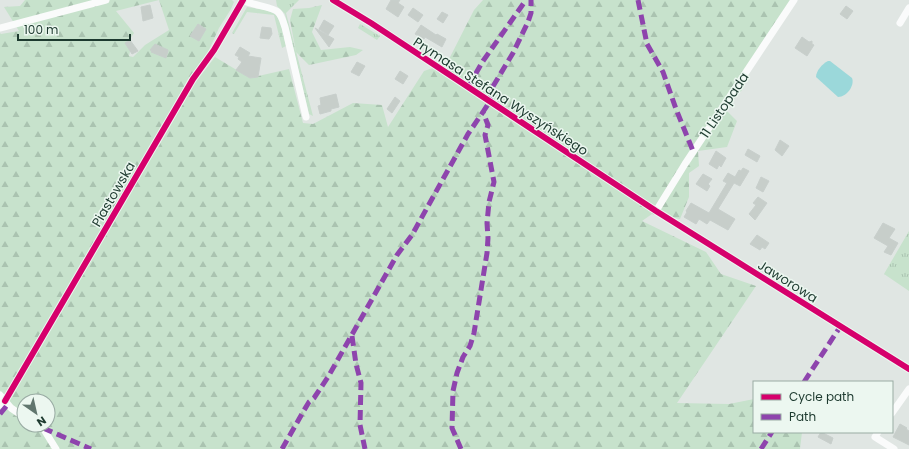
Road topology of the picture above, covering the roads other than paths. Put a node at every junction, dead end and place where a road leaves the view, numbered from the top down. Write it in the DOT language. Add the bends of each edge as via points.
graph roads {
  1 [pos="106,0"];
  2 [pos="242,0"];
  3 [pos="333,0"];
  4 [pos="794,0"];
  5 [pos="909,8"];
  6 [pos="900,23"];
  7 [pos="0,28"];
  8 [pos="306,117"];
  9 [pos="656,210"];
  10 [pos="909,369"];
  11 [pos="909,389"];
  12 [pos="2,400"];
  13 [pos="16,411"];
  14 [pos="893,412"];
  15 [pos="46,433"];
  16 [pos="877,433"];
  17 [pos="56,449"];
  18 [pos="894,449"];
  1 -- 7 [label="street"];
  2 -- 8 [label="street" via="253,5 273,8 280,13"];
  2 -- 12 [label="street, Piastowska"];
  3 -- 9 [label="street, Prymasa Stefana Wyszyńskiego"];
  4 -- 9 [label="street, 11 Listopada"];
  5 -- 6 [label="street"];
  9 -- 10 [label="street, Jaworowa"];
  11 -- 14 [label="street"];
  12 -- 13 [label="street"];
  15 -- 17 [label="street"];
  16 -- 18 [label="street" via="875,437"];
}
